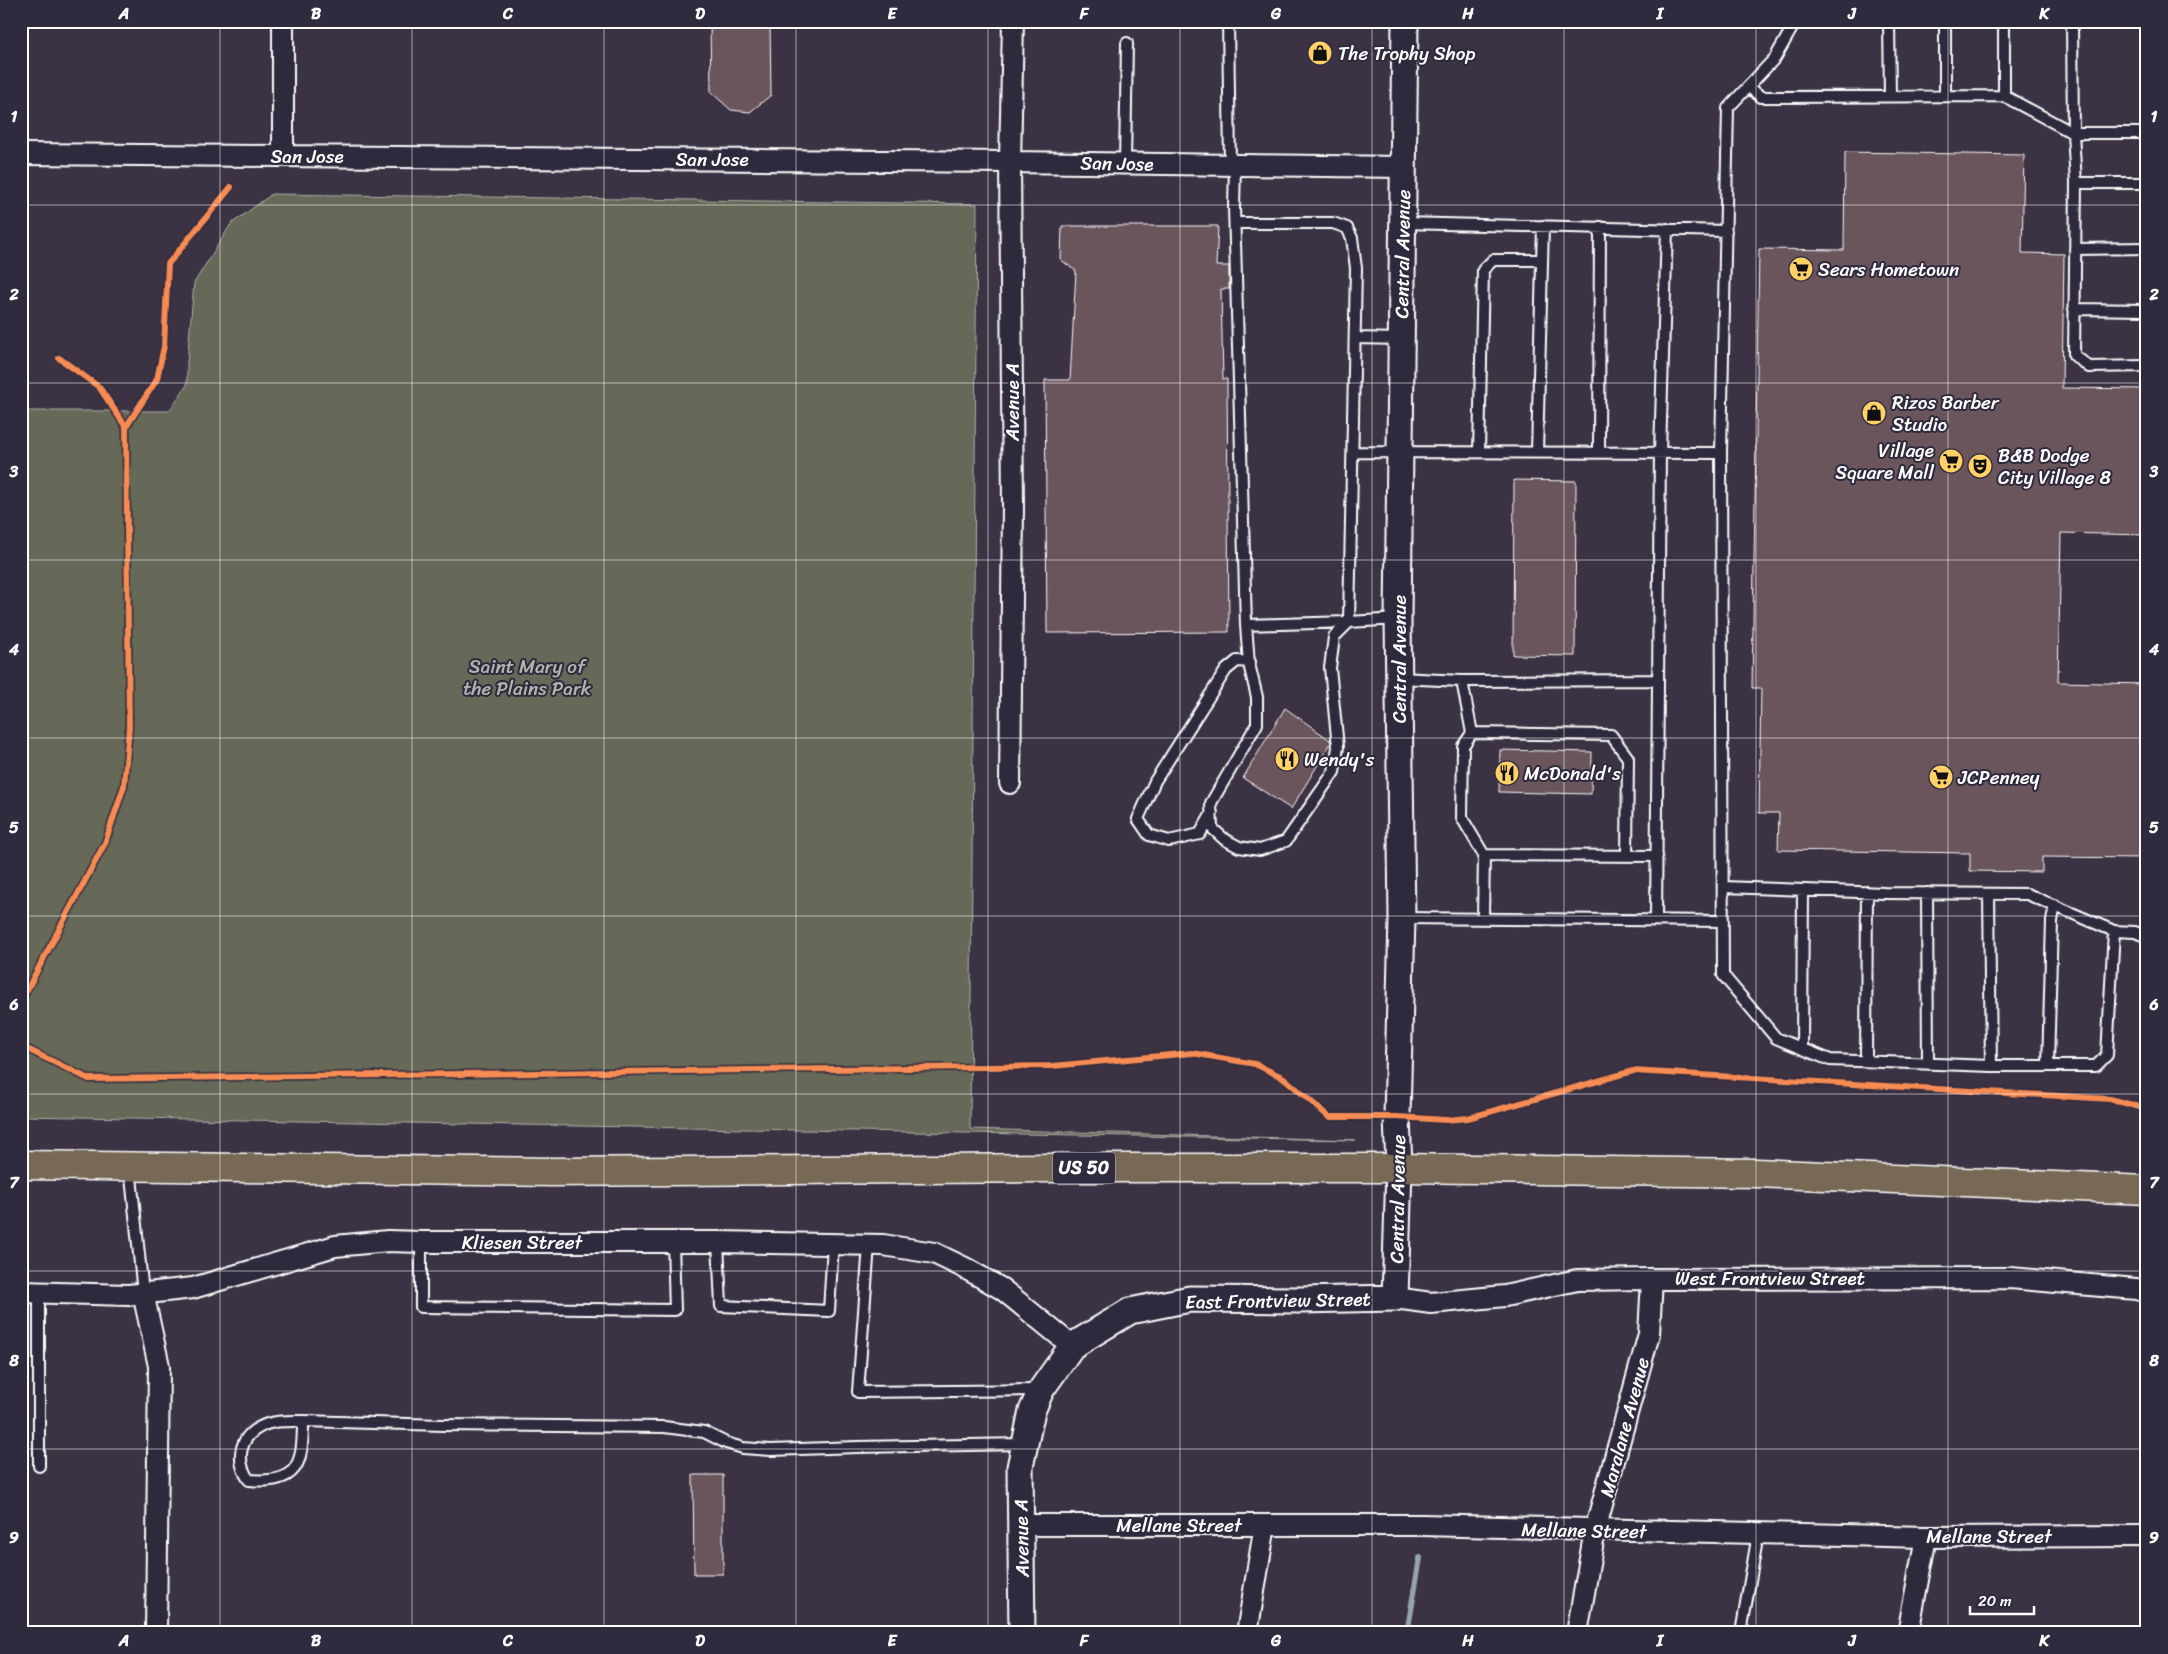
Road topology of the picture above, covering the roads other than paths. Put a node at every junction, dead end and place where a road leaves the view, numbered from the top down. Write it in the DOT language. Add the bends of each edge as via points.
graph roads {
  1 [pos="282,21"];
  2 [pos="1013,21"];
  3 [pos="1228,21"];
  4 [pos="1405,21"];
  5 [pos="1796,21"];
  6 [pos="1889,21"];
  7 [pos="1945,21"];
  8 [pos="2004,21"];
  9 [pos="2072,21"];
  10 [pos="1127,43"];
  11 [pos="1749,88"];
  12 [pos="1890,96"];
  13 [pos="1945,96"];
  14 [pos="2004,96"];
  15 [pos="2073,133"];
  16 [pos="2147,133"];
  17 [pos="21,154"];
  18 [pos="283,155"];
  19 [pos="1010,162"];
  20 [pos="1125,163"];
  21 [pos="1233,165"];
  22 [pos="1403,167"];
  23 [pos="2076,183"];
  24 [pos="2147,183"];
  25 [pos="1235,223"];
  26 [pos="1402,223"];
  27 [pos="1543,226"];
  28 [pos="1600,227"];
  29 [pos="1667,229"];
  30 [pos="1726,230"];
  31 [pos="2147,248"];
  32 [pos="2075,249"];
  33 [pos="1542,260"];
  34 [pos="2074,309"];
  35 [pos="2147,310"];
  36 [pos="1355,338"];
  37 [pos="1401,339"];
  38 [pos="2147,366"];
  39 [pos="1352,452"];
  40 [pos="1400,452"];
  41 [pos="1479,452"];
  42 [pos="1537,452"];
  43 [pos="1599,452"];
  44 [pos="1660,452"];
  45 [pos="1721,453"];
  46 [pos="1398,619"];
  47 [pos="1349,622"];
  48 [pos="1246,624"];
  49 [pos="1250,662"];
  50 [pos="1399,678"];
  51 [pos="1658,680"];
  52 [pos="1462,681"];
  53 [pos="1472,734"];
  54 [pos="1010,783"];
  55 [pos="1212,813"];
  56 [pos="1484,855"];
  57 [pos="1627,856"];
  58 [pos="1657,856"];
  59 [pos="1723,887"];
  60 [pos="1803,890"];
  61 [pos="1867,892"];
  62 [pos="1927,893"];
  63 [pos="1989,894"];
  64 [pos="2055,905"];
  65 [pos="1402,918"];
  66 [pos="1483,918"];
  67 [pos="1656,919"];
  68 [pos="1723,921"];
  69 [pos="2114,931"];
  70 [pos="2147,937"];
  71 [pos="1802,1049"];
  72 [pos="1866,1061"];
  73 [pos="1928,1064"];
  74 [pos="1991,1066"];
  75 [pos="2048,1066"];
  76 [pos="21,1164"];
  77 [pos="130,1166"];
  78 [pos="1399,1168"];
  79 [pos="2147,1190"];
  80 [pos="421,1242"];
  81 [pos="673,1242"];
  82 [pos="718,1242"];
  83 [pos="833,1245"];
  84 [pos="869,1245"];
  85 [pos="1652,1279"];
  86 [pos="30,1292"];
  87 [pos="2147,1292"];
  88 [pos="143,1293"];
  89 [pos="1395,1298"];
  90 [pos="1072,1346"];
  91 [pos="1041,1390"];
  92 [pos="302,1421"];
  93 [pos="1024,1444"];
  94 [pos="39,1466"];
  95 [pos="1021,1525"];
  96 [pos="1265,1525"];
  97 [pos="1596,1530"];
  98 [pos="1758,1534"];
  99 [pos="2147,1536"];
  100 [pos="1926,1537"];
  101 [pos="156,1633"];
  102 [pos="1022,1633"];
  103 [pos="1247,1633"];
  104 [pos="1577,1633"];
  105 [pos="1741,1633"];
  106 [pos="1908,1633"];
  1 -- 18 [label="street"];
  2 -- 19 [label="street, Avenue A"];
  3 -- 21 [label="lane"];
  4 -- 22 [label="street, Central Avenue"];
  5 -- 11 [label="lane" via="1775,58"];
  6 -- 12 [label="lane"];
  7 -- 13 [label="lane"];
  8 -- 14 [label="lane"];
  9 -- 15 [label="lane"];
  10 -- 20 [label="lane"];
  11 -- 12 [label="lane" via="1762,97"];
  11 -- 30 [label="lane" via="1728,108"];
  12 -- 13 [label="lane"];
  13 -- 14 [label="lane"];
  14 -- 15 [label="lane"];
  15 -- 16 [label="lane"];
  15 -- 23 [label="lane"];
  17 -- 18 [label="street, San Jose"];
  18 -- 19 [label="street, San Jose"];
  19 -- 20 [label="street, San Jose"];
  19 -- 54 [label="street, Avenue A" via="1013,506"];
  20 -- 21 [label="street, San Jose"];
  21 -- 22 [label="street, San Jose"];
  21 -- 25 [label="lane"];
  22 -- 26 [label="street, Central Avenue"];
  23 -- 24 [label="lane"];
  23 -- 32 [label="lane"];
  25 -- 36 [label="lane" via="1333,223 1347,228 1352,238 1356,268"];
  25 -- 48 [label="lane"];
  26 -- 27 [label="lane"];
  26 -- 37 [label="street, Central Avenue"];
  27 -- 28 [label="lane"];
  27 -- 33 [label="lane"];
  28 -- 29 [label="lane"];
  28 -- 43 [label="lane"];
  29 -- 30 [label="lane"];
  29 -- 44 [label="lane"];
  30 -- 45 [label="lane"];
  31 -- 32 [label="lane"];
  32 -- 34 [label="lane"];
  33 -- 41 [label="lane" via="1493,260 1483,270"];
  33 -- 42 [label="lane"];
  34 -- 35 [label="lane"];
  34 -- 38 [label="lane" via="2074,355 2089,367"];
  36 -- 37 [label="lane"];
  36 -- 39 [label="lane"];
  37 -- 40 [label="street, Central Avenue"];
  39 -- 40 [label="lane"];
  39 -- 47 [label="lane"];
  40 -- 41 [label="lane"];
  40 -- 46 [label="street, Central Avenue"];
  41 -- 42 [label="lane"];
  42 -- 43 [label="lane"];
  43 -- 44 [label="lane"];
  44 -- 45 [label="lane"];
  44 -- 51 [label="lane"];
  45 -- 59 [label="lane"];
  46 -- 47 [label="lane"];
  46 -- 50 [label="street, Central Avenue"];
  47 -- 48 [label="lane"];
  47 -- 55 [label="lane" via="1334,637 1330,668 1338,733 1334,772 1286,841 1260,850 1239,847 1212,828"];
  48 -- 49 [label="lane"];
  49 -- 55 [label="lane" via="1257,696 1257,724 1211,803"];
  49 -- 55 [label="lane" via="1237,661 1226,670 1155,781 1138,818 1149,835 1169,841 1200,834"];
  50 -- 52 [label="lane"];
  50 -- 65 [label="street, Central Avenue"];
  51 -- 52 [label="lane"];
  51 -- 58 [label="lane"];
  52 -- 53 [label="lane"];
  53 -- 56 [label="lane" via="1463,746 1462,818"];
  53 -- 57 [label="lane" via="1611,735 1628,758"];
  56 -- 57 [label="lane"];
  56 -- 66 [label="lane"];
  57 -- 58 [label="lane"];
  58 -- 67 [label="lane"];
  59 -- 60 [label="lane"];
  59 -- 68 [label="lane"];
  60 -- 61 [label="lane"];
  60 -- 71 [label="lane"];
  61 -- 62 [label="lane"];
  61 -- 72 [label="lane"];
  62 -- 63 [label="lane"];
  62 -- 73 [label="lane"];
  63 -- 64 [label="lane" via="2027,894"];
  63 -- 74 [label="lane"];
  64 -- 69 [label="lane"];
  64 -- 75 [label="lane"];
  65 -- 66 [label="lane"];
  65 -- 78 [label="street, Central Avenue" via="1397,1117"];
  66 -- 67 [label="lane"];
  67 -- 68 [label="lane"];
  68 -- 71 [label="lane" via="1723,975 1776,1038"];
  69 -- 70 [label="lane" via="2135,932"];
  69 -- 75 [label="lane" via="2107,1055 2096,1066"];
  71 -- 72 [label="lane" via="1830,1060"];
  72 -- 73 [label="lane"];
  73 -- 74 [label="lane"];
  74 -- 75 [label="lane"];
  76 -- 77 [label="highway, US 50"];
  77 -- 78 [label="highway, US 50" via="552,1172"];
  77 -- 88 [label="lane"];
  78 -- 79 [label="highway, US 50" via="1756,1174"];
  78 -- 89 [label="street, Central Avenue"];
  80 -- 81 [label="street, Kliesen Street"];
  80 -- 81 [label="lane" via="421,1307 675,1310"];
  80 -- 88 [label="street, Kliesen Street" via="388,1241 335,1246 194,1288"];
  81 -- 82 [label="street, Kliesen Street"];
  82 -- 83 [label="street, Kliesen Street"];
  82 -- 83 [label="lane" via="721,1306 830,1311"];
  83 -- 84 [label="street, Kliesen Street"];
  84 -- 90 [label="street, Kliesen Street" via="934,1252 1002,1289"];
  84 -- 91 [label="lane" via="858,1392"];
  85 -- 87 [label="street, West Frontview Street" via="2010,1278"];
  85 -- 89 [label="street, West Frontview Street" via="1577,1280 1504,1296 1431,1303"];
  85 -- 97 [label="street, Maralane Avenue" via="1649,1334"];
  86 -- 88 [label="street, Kliesen Street"];
  86 -- 94 [label="lane"];
  88 -- 101 [label="street" via="160,1366"];
  89 -- 90 [label="street, East Frontview Street" via="1190,1299 1130,1310"];
  90 -- 91 [label="street, East Frontview Street"];
  91 -- 93 [label="street, East Frontview Street"];
  92 -- 92 [label="lane" via="303,1445 298,1464 289,1475 270,1482 249,1480 242,1470 241,1452 245,1441 259,1427 274,1422"];
  92 -- 93 [label="lane" via="664,1427 704,1432 743,1448 772,1450"];
  93 -- 95 [label="street, Avenue A" via="1020,1467"];
  95 -- 96 [label="street, Mellane Street"];
  95 -- 102 [label="street, Avenue A"];
  96 -- 97 [label="street, Mellane Street"];
  96 -- 103 [label="street"];
  97 -- 98 [label="street, Mellane Street"];
  97 -- 104 [label="street, Maralane Avenue"];
  98 -- 100 [label="street, Mellane Street"];
  98 -- 105 [label="lane"];
  99 -- 100 [label="street, Mellane Street"];
  100 -- 106 [label="street"];
}
